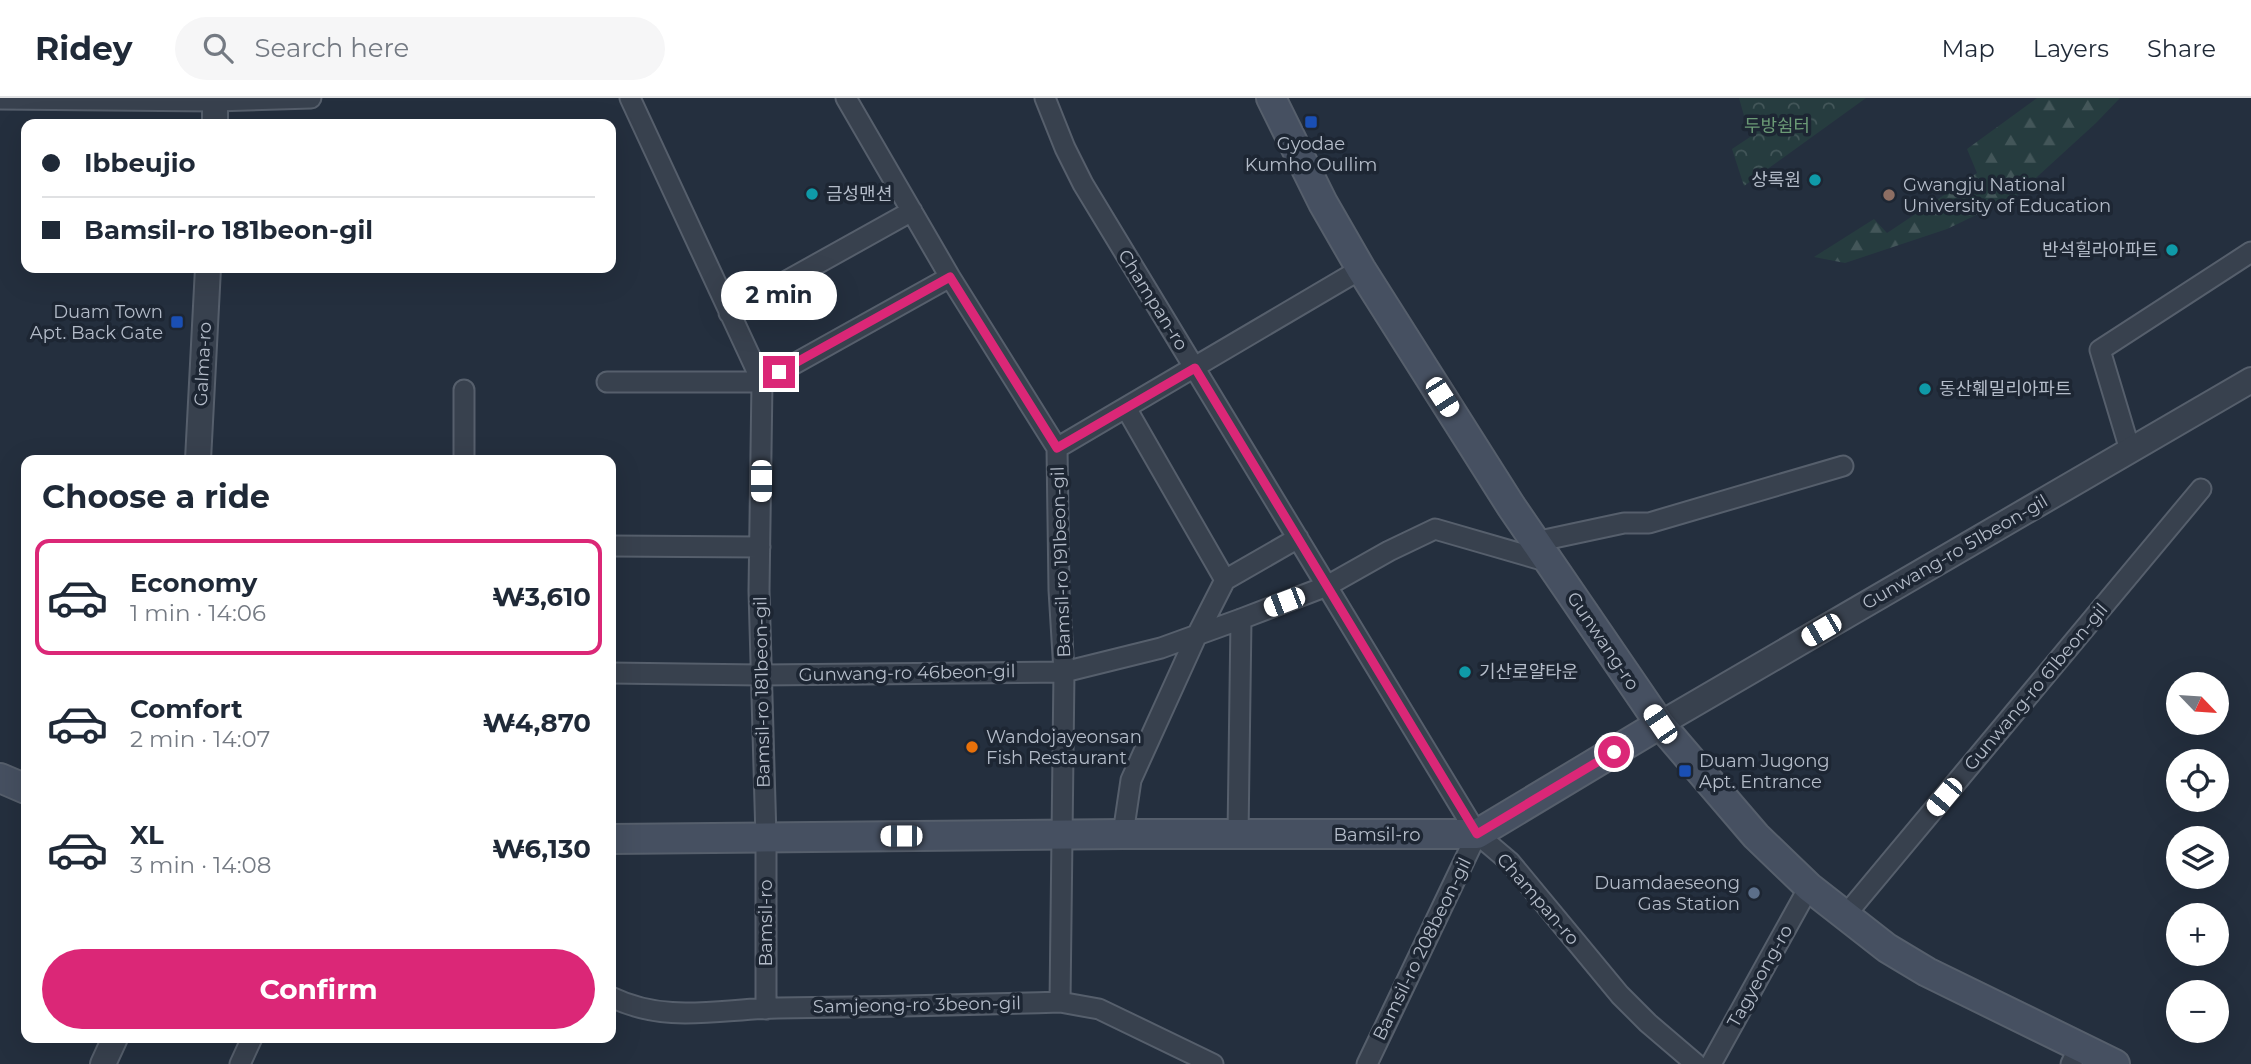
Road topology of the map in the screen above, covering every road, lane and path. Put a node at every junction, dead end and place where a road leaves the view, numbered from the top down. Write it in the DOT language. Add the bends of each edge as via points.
graph roads {
  1 [pos="311,98"];
  2 [pos="630,98"];
  3 [pos="846,98"];
  4 [pos="1045,98"];
  5 [pos="1271,98"];
  6 [pos="0,99"];
  7 [pos="215,108"];
  8 [pos="912,211"];
  9 [pos="2251,252"];
  10 [pos="1361,269"];
  11 [pos="208,273"];
  12 [pos="950,277"];
  13 [pos="729,313"];
  14 [pos="1195,368"];
  15 [pos="2251,380"];
  16 [pos="607,382"];
  17 [pos="762,382"];
  18 [pos="464,390"];
  19 [pos="1126,408"];
  20 [pos="1057,448"];
  21 [pos="2130,450"];
  22 [pos="198,455"];
  23 [pos="464,455"];
  24 [pos="1843,466"];
  25 [pos="2201,489"];
  26 [pos="1298,538"];
  27 [pos="616,547"];
  28 [pos="760,547"];
  29 [pos="1542,552"];
  30 [pos="1225,580"];
  31 [pos="1327,586"];
  32 [pos="1241,619"];
  33 [pos="1198,634"];
  34 [pos="1064,672"];
  35 [pos="616,673"];
  36 [pos="760,675"];
  37 [pos="1660,724"];
  38 [pos="0,778"];
  39 [pos="21,787"];
  40 [pos="1123,834"];
  41 [pos="1477,834"];
  42 [pos="1063,835"];
  43 [pos="1238,835"];
  44 [pos="766,838"];
  45 [pos="616,839"];
  46 [pos="1809,887"];
  47 [pos="1844,917"];
  48 [pos="616,999"];
  49 [pos="1060,1002"];
  50 [pos="766,1009"];
  51 [pos="113,1043"];
  52 [pos="250,1043"];
  53 [pos="2075,1056"];
  54 [pos="103,1064"];
  55 [pos="240,1064"];
  56 [pos="1213,1064"];
  57 [pos="1367,1064"];
  58 [pos="1696,1064"];
  59 [pos="1711,1064"];
  60 [pos="2115,1064"];
  1 -- 7 [label="street"];
  2 -- 13 [label="street, Bamsil-ro 181beon-gil"];
  3 -- 8 [label="street, Bamsil-ro 191beon-gil"];
  4 -- 14 [label="street, Champan-ro" via="1083,184"];
  5 -- 10 [label="main road, Gunwang-ro"];
  6 -- 7 [label="street"];
  8 -- 12 [label="street, Bamsil-ro 191beon-gil"];
  8 -- 13 [label="street"];
  9 -- 21 [label="street" via="2100,350"];
  10 -- 14 [label="street"];
  10 -- 29 [label="main road, Gunwang-ro"];
  11 -- 22 [label="street, Galma-ro"];
  12 -- 17 [label="street"];
  12 -- 20 [label="street, Bamsil-ro 191beon-gil"];
  13 -- 17 [label="street, Bamsil-ro 181beon-gil"];
  14 -- 19 [label="street"];
  14 -- 26 [label="street, Champan-ro"];
  15 -- 21 [label="street, Gunwang-ro 51beon-gil"];
  16 -- 17 [label="street"];
  17 -- 28 [label="street, Bamsil-ro 181beon-gil"];
  18 -- 23 [label="street"];
  19 -- 20 [label="street"];
  19 -- 30 [label="street"];
  20 -- 34 [label="street, Bamsil-ro 191beon-gil"];
  21 -- 37 [label="street, Gunwang-ro 51beon-gil"];
  24 -- 29 [label="street" via="1649,523 1624,523"];
  25 -- 47 [label="street, Gunwang-ro 61beon-gil"];
  26 -- 30 [label="street"];
  26 -- 31 [label="street, Champan-ro"];
  27 -- 28 [label="street"];
  28 -- 36 [label="street, Bamsil-ro 181beon-gil"];
  29 -- 31 [label="street, Gunwang-ro 46beon-gil" via="1435,529"];
  29 -- 37 [label="main road, Gunwang-ro"];
  30 -- 33 [label="street"];
  31 -- 32 [label="street, Gunwang-ro 46beon-gil"];
  31 -- 41 [label="street, Champan-ro"];
  32 -- 33 [label="street, Gunwang-ro 46beon-gil"];
  32 -- 43 [label="street"];
  33 -- 34 [label="street, Gunwang-ro 46beon-gil"];
  33 -- 40 [label="street" via="1131,780"];
  34 -- 36 [label="street, Gunwang-ro 46beon-gil"];
  34 -- 42 [label="street, Bamsil-ro 191beon-gil"];
  35 -- 36 [label="street, Gunwang-ro 46beon-gil"];
  36 -- 44 [label="street, Bamsil-ro 181beon-gil"];
  37 -- 41 [label="main road"];
  37 -- 46 [label="main road, Gunwang-ro" via="1756,836"];
  38 -- 39 [label="main road"];
  40 -- 42 [label="main road, Bamsil-ro"];
  40 -- 43 [label="main road, Bamsil-ro"];
  41 -- 43 [label="main road, Bamsil-ro"];
  41 -- 57 [label="street, Bamsil-ro 208beon-gil"];
  41 -- 58 [label="street, Champan-ro" via="1510,862 1620,995"];
  42 -- 44 [label="main road, Bamsil-ro"];
  42 -- 49 [label="street"];
  44 -- 45 [label="main road, Bamsil-ro"];
  44 -- 50 [label="street, Bamsil-ro"];
  46 -- 47 [label="main road, Gunwang-ro"];
  46 -- 59 [label="street, Tagyeong-ro"];
  47 -- 53 [label="main road, Gunwang-ro" via="1887,948"];
  48 -- 50 [label="street, Samjeong-ro 3beon-gil" via="668,1014"];
  49 -- 50 [label="street, Samjeong-ro 3beon-gil"];
  49 -- 56 [label="street, Samjeong-ro 3beon-gil" via="1099,1009"];
  51 -- 54 [label="street"];
  52 -- 55 [label="street"];
  53 -- 60 [label="main road, Gunwang-ro"];
}
